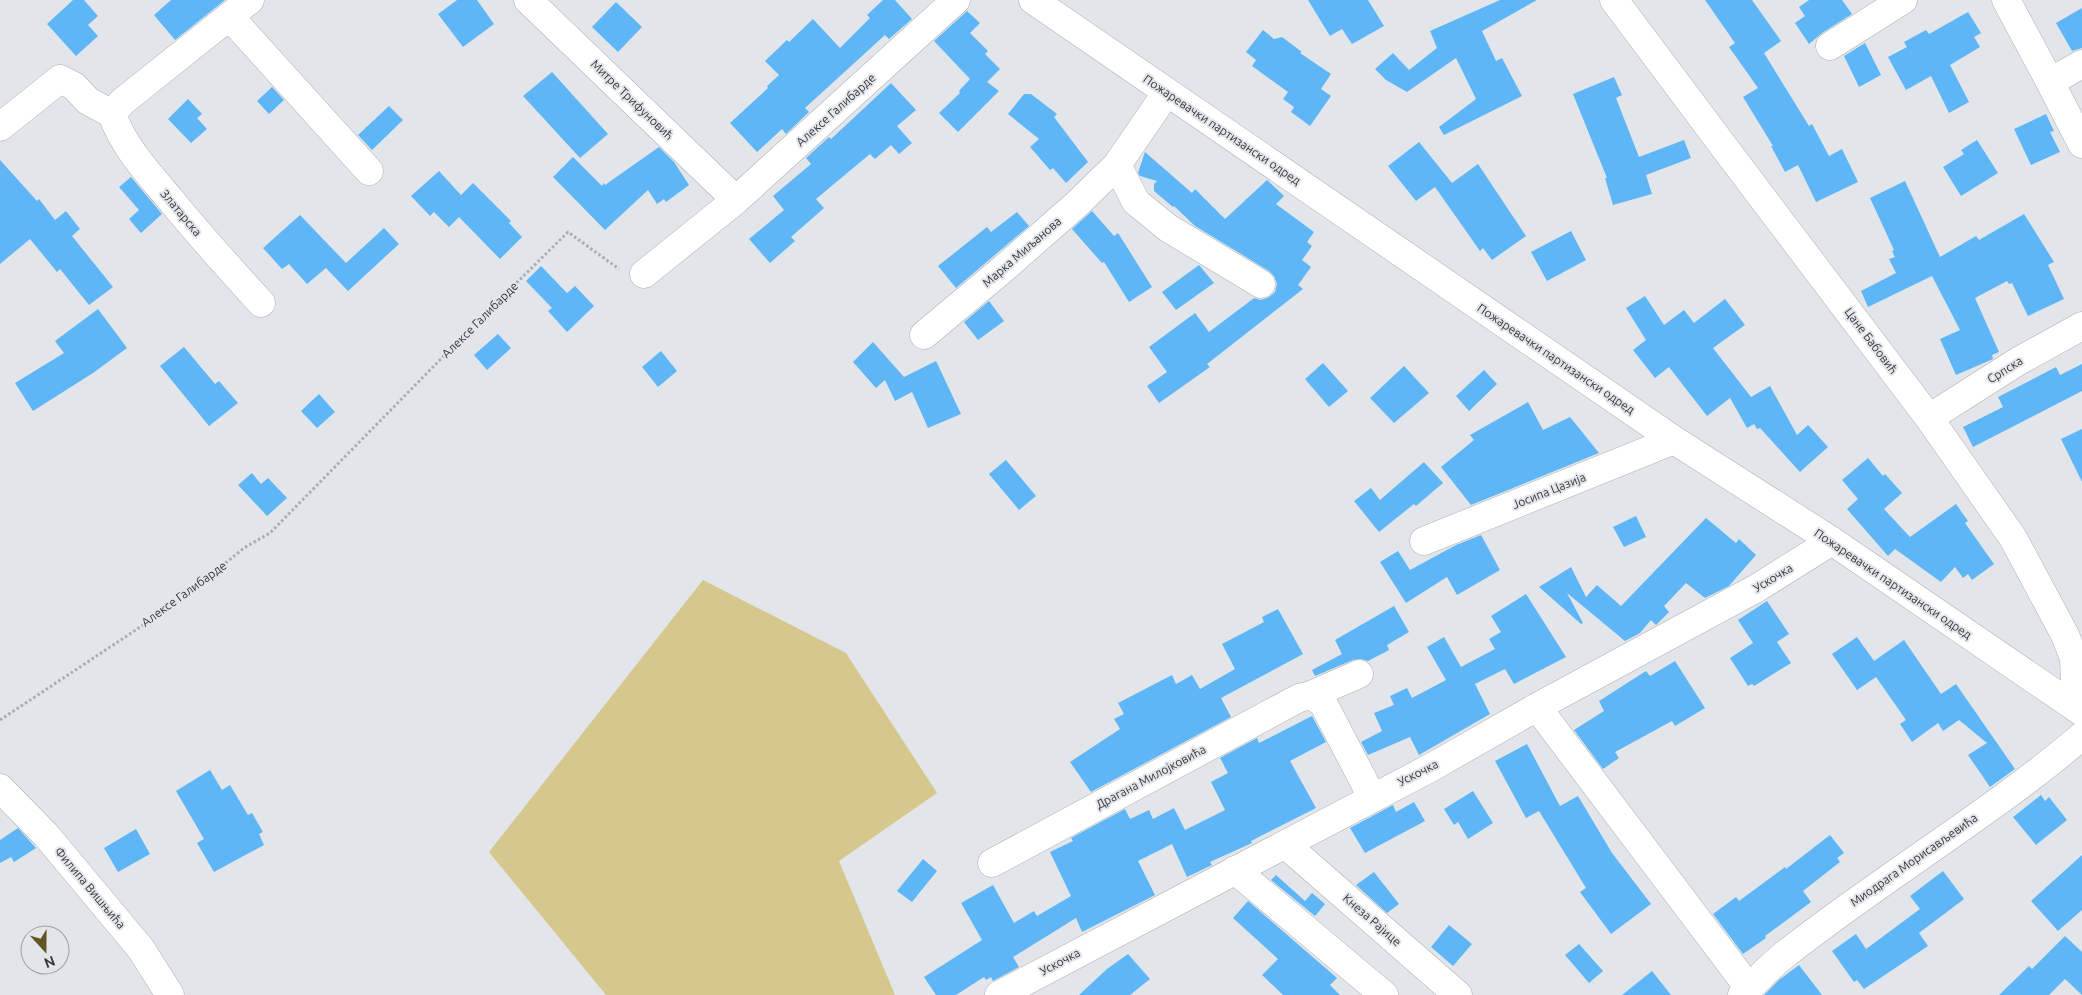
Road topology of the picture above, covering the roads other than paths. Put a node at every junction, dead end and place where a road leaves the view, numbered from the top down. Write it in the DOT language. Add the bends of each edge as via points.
graph roads {
  1 [pos="528,0"];
  2 [pos="956,0"];
  3 [pos="1614,0"];
  4 [pos="1902,0"];
  5 [pos="2006,0"];
  6 [pos="1044,3"];
  7 [pos="240,9"];
  8 [pos="1830,46"];
  9 [pos="2082,64"];
  10 [pos="2050,82"];
  11 [pos="1167,92"];
  12 [pos="112,114"];
  13 [pos="0,127"];
  14 [pos="2082,144"];
  15 [pos="1117,165"];
  16 [pos="369,171"];
  17 [pos="736,200"];
  18 [pos="644,274"];
  19 [pos="1261,284"];
  20 [pos="261,303"];
  21 [pos="2082,326"];
  22 [pos="924,334"];
  23 [pos="1929,418"];
  24 [pos="1674,440"];
  25 [pos="1424,541"];
  26 [pos="1832,541"];
  27 [pos="1359,674"];
  28 [pos="1311,695"];
  29 [pos="1537,707"];
  30 [pos="2079,710"];
  31 [pos="2082,736"];
  32 [pos="0,788"];
  33 [pos="1372,797"];
  34 [pos="1286,844"];
  35 [pos="992,863"];
  36 [pos="1235,870"];
  37 [pos="1746,992"];
  38 [pos="170,995"];
  39 [pos="999,995"];
  40 [pos="1384,995"];
  41 [pos="1458,995"];
  1 -- 17 [label="street, Митре Трифуновић"];
  2 -- 17 [label="street, Алексе Галибарде"];
  3 -- 23 [label="street, Цане Бабовић"];
  4 -- 8 [label="street"];
  5 -- 10 [label="street"];
  6 -- 11 [label="street, Пожаревачки партизански одред"];
  7 -- 12 [label="street" via="122,102"];
  7 -- 16 [label="street"];
  9 -- 10 [label="street"];
  10 -- 14 [label="street"];
  11 -- 15 [label="street, Марка Миљанова"];
  11 -- 24 [label="street, Пожаревачки партизански одред"];
  12 -- 13 [label="street" via="88,101 74,86 60,79"];
  12 -- 20 [label="street, Златарска" via="118,131 145,170"];
  15 -- 19 [label="street" via="1136,202 1162,223"];
  15 -- 22 [label="street, Марка Миљанова" via="1003,269"];
  17 -- 18 [label="street, Алексе Галибарде"];
  21 -- 23 [label="street, Српска" via="2017,362"];
  23 -- 30 [label="street, Цане Бабовић" via="2013,538 2065,635 2074,658"];
  24 -- 25 [label="street, Јосипа Цазија"];
  24 -- 26 [label="street, Пожаревачки партизански одред"];
  26 -- 29 [label="street, Ускочка" via="1757,588"];
  26 -- 30 [label="street, Пожаревачки партизански одред"];
  27 -- 28 [label="street, Драгана Милојковића"];
  28 -- 33 [label="street" via="1323,703"];
  28 -- 35 [label="street, Драгана Милојковића" via="1299,698 1212,743"];
  29 -- 33 [label="street, Ускочка"];
  29 -- 37 [label="street, Миодрага Морисављевића" via="1739,976"];
  31 -- 37 [label="street, Миодрага Морисављевића" via="1789,951"];
  32 -- 38 [label="street, Филипа Вишњића" via="46,834 141,949"];
  33 -- 34 [label="street, Ускочка"];
  34 -- 36 [label="street, Ускочка"];
  34 -- 41 [label="street, Кнеза Рајице"];
  36 -- 39 [label="street, Ускочка"];
  36 -- 40 [label="street"];
}
